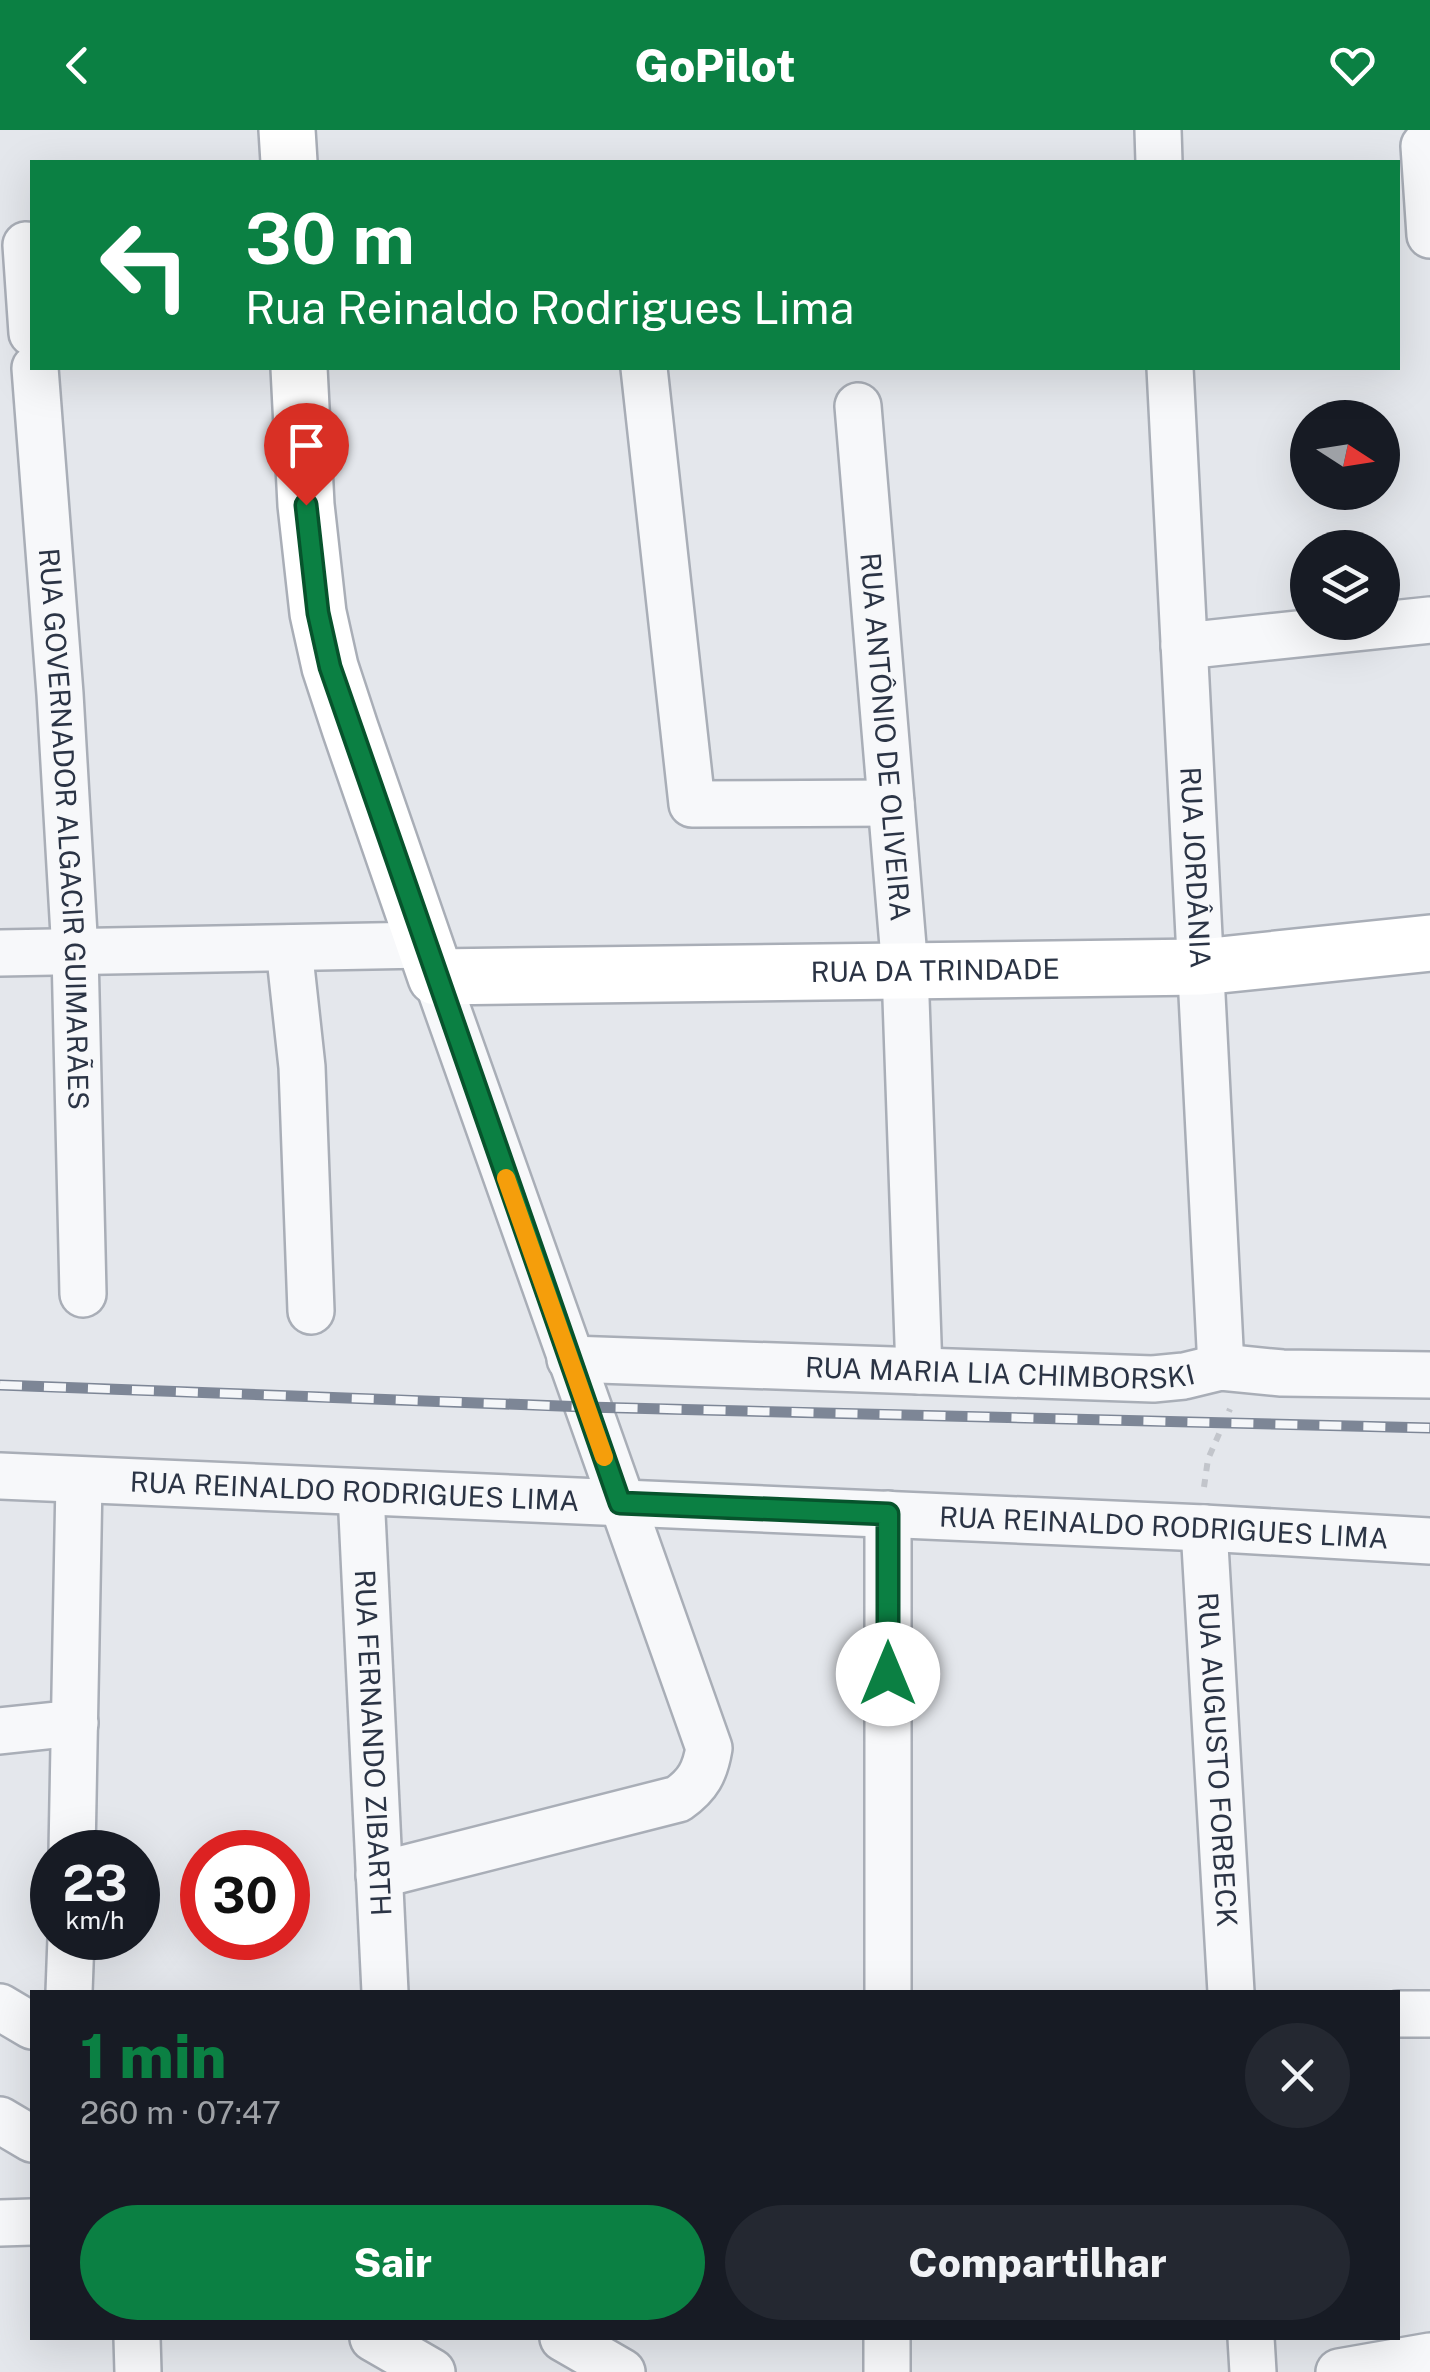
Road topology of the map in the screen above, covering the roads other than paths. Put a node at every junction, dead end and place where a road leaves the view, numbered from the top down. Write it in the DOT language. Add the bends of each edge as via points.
graph roads {
  1 [pos="287,130"];
  2 [pos="1158,130"];
  3 [pos="1424,146"];
  4 [pos="288,160"];
  5 [pos="1159,160"];
  6 [pos="1430,235"];
  7 [pos="26,244"];
  8 [pos="30,303"];
  9 [pos="35,370"];
  10 [pos="299,370"];
  11 [pos="644,370"];
  12 [pos="1170,370"];
  13 [pos="858,406"];
  14 [pos="1430,620"];
  15 [pos="1184,646"];
  16 [pos="891,803"];
  17 [pos="1430,943"];
  18 [pos="290,948"];
  19 [pos="75,952"];
  20 [pos="0,953"];
  21 [pos="431,961"];
  22 [pos="1200,967"];
  23 [pos="905,970"];
  24 [pos="82,1294"];
  25 [pos="311,1311"];
  26 [pos="570,1359"];
  27 [pos="1221,1367"];
  28 [pos="919,1371"];
  29 [pos="1430,1375"];
  30 [pos="0,1476"];
  31 [pos="79,1481"];
  32 [pos="361,1492"];
  33 [pos="620,1503"];
  34 [pos="888,1514"];
  35 [pos="1204,1528"];
  36 [pos="1430,1541"];
  37 [pos="75,1723"];
  38 [pos="0,1731"];
  39 [pos="73,1830"];
  40 [pos="380,1875"];
  41 [pos="70,1960"];
  42 [pos="69,1990"];
  43 [pos="385,1990"];
  44 [pos="888,1990"];
  45 [pos="1231,1990"];
  46 [pos="0,2007"];
  47 [pos="1400,2014"];
  48 [pos="1430,2014"];
  49 [pos="30,2025"];
  50 [pos="0,2120"];
  51 [pos="30,2138"];
  52 [pos="30,2222"];
  53 [pos="0,2224"];
  54 [pos="137,2340"];
  55 [pos="567,2340"];
  56 [pos="887,2340"];
  57 [pos="1251,2340"];
  58 [pos="1430,2356"];
  59 [pos="138,2372"];
  60 [pos="622,2372"];
  61 [pos="887,2372"];
  62 [pos="1253,2372"];
  63 [pos="1339,2372"];
  1 -- 4 [label="main road"];
  2 -- 5 [label="street"];
  3 -- 6 [label="street"];
  7 -- 8 [label="street"];
  9 -- 19 [label="street, RUA GOVERNADOR ALGACIR GUIMARÃES"];
  10 -- 21 [label="main road" via="318,613 345,713"];
  11 -- 16 [label="street" via="692,804"];
  12 -- 15 [label="street, RUA JORDÂNIA"];
  13 -- 16 [label="street, RUA ANTÔNIO DE OLIVEIRA"];
  14 -- 15 [label="street"];
  15 -- 22 [label="street, RUA JORDÂNIA"];
  16 -- 23 [label="street, RUA ANTÔNIO DE OLIVEIRA"];
  17 -- 22 [label="main road, RUA DA TRINDADE"];
  18 -- 19 [label="street, RUA DA TRINDADE"];
  18 -- 21 [label="street, RUA DA TRINDADE"];
  18 -- 25 [label="street" via="302,1067"];
  19 -- 20 [label="street, RUA DA TRINDADE"];
  19 -- 24 [label="street, RUA GOVERNADOR ALGACIR GUIMARÃES"];
  21 -- 23 [label="main road, RUA DA TRINDADE"];
  21 -- 26 [label="street"];
  22 -- 23 [label="main road, RUA DA TRINDADE"];
  22 -- 27 [label="street, RUA JORDÂNIA"];
  23 -- 28 [label="street, RUA ANTÔNIO DE OLIVEIRA"];
  26 -- 28 [label="street, RUA MARIA LIA CHIMBORSKI"];
  26 -- 33 [label="street"];
  27 -- 28 [label="street, RUA MARIA LIA CHIMBORSKI" via="1154,1379"];
  27 -- 29 [label="street, RUA MARIA LIA CHIMBORSKI"];
  30 -- 31 [label="street, RUA REINALDO RODRIGUES LIMA"];
  31 -- 32 [label="street, RUA REINALDO RODRIGUES LIMA"];
  31 -- 37 [label="street"];
  32 -- 33 [label="street, RUA REINALDO RODRIGUES LIMA"];
  32 -- 40 [label="street, RUA FERNANDO ZIBARTH"];
  33 -- 34 [label="street, RUA REINALDO RODRIGUES LIMA"];
  33 -- 40 [label="street" via="701,1724 705,1771 678,1799"];
  34 -- 35 [label="street, RUA REINALDO RODRIGUES LIMA"];
  34 -- 44 [label="street"];
  35 -- 36 [label="street, RUA REINALDO RODRIGUES LIMA"];
  35 -- 45 [label="street, RUA AUGUSTO FORBECK"];
  37 -- 38 [label="street"];
  37 -- 39 [label="street"];
  40 -- 43 [label="street, RUA FERNANDO ZIBARTH"];
  41 -- 42 [label="street"];
  46 -- 49 [label="street"];
  47 -- 48 [label="street"];
  50 -- 51 [label="street"];
  52 -- 53 [label="street"];
  54 -- 59 [label="street"];
  55 -- 60 [label="street"];
  56 -- 61 [label="street"];
  57 -- 62 [label="street"];
  58 -- 63 [label="street"];
}
